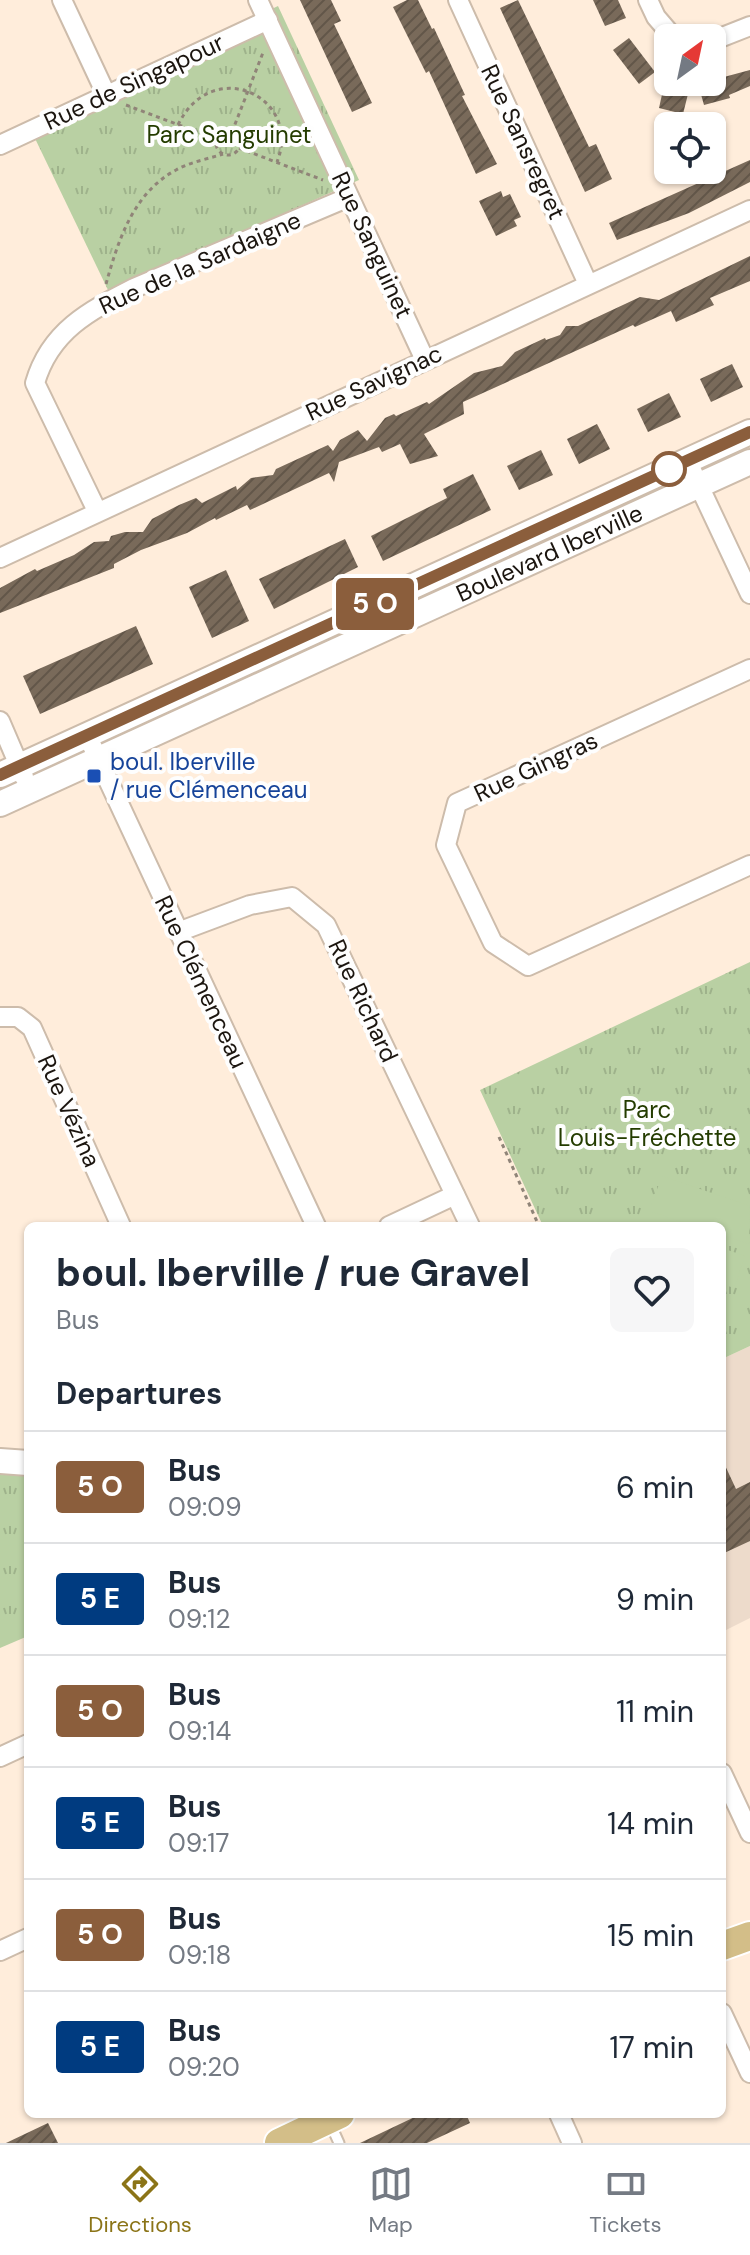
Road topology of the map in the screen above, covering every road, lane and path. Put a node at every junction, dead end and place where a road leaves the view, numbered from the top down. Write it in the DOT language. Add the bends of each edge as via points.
graph roads {
  1 [pos="62,0"];
  2 [pos="258,0"];
  3 [pos="458,0"];
  4 [pos="648,0"];
  5 [pos="662,24"];
  6 [pos="270,25"];
  7 [pos="750,26"];
  8 [pos="726,35"];
  9 [pos="248,91"];
  10 [pos="104,95"];
  11 [pos="178,125"];
  12 [pos="232,132"];
  13 [pos="216,139"];
  14 [pos="0,145"];
  15 [pos="239,148"];
  16 [pos="223,154"];
  17 [pos="277,162"];
  18 [pos="347,193"];
  19 [pos="750,210"];
  20 [pos="588,284"];
  21 [pos="99,306"];
  22 [pos="425,360"];
  23 [pos="750,432"];
  24 [pos="687,460"];
  25 [pos="750,462"];
  26 [pos="699,485"];
  27 [pos="97,511"];
  28 [pos="0,558"];
  29 [pos="750,594"];
  30 [pos="750,669"];
  31 [pos="0,721"];
  32 [pos="88,737"];
  33 [pos="98,761"];
  34 [pos="10,771"];
  35 [pos="29,791"];
  36 [pos="0,804"];
  37 [pos="750,865"];
  38 [pos="178,932"];
  39 [pos="0,1017"];
  40 [pos="499,1137"];
  41 [pos="455,1195"];
  42 [pos="119,1222"];
  43 [pos="314,1222"];
  44 [pos="398,1222"];
  45 [pos="468,1222"];
  46 [pos="537,1222"];
  47 [pos="0,1461"];
  48 [pos="24,1463"];
  49 [pos="24,1746"];
  50 [pos="0,1757"];
  51 [pos="726,1782"];
  52 [pos="750,1833"];
  53 [pos="750,1936"];
  54 [pos="24,1940"];
  55 [pos="726,1945"];
  56 [pos="0,1951"];
  57 [pos="726,2022"];
  58 [pos="750,2073"];
  59 [pos="561,2118"];
  60 [pos="336,2126"];
  61 [pos="279,2143"];
  62 [pos="572,2143"];
  1 -- 10 [label="street"];
  2 -- 6 [label="street, Rue Sanguinet"];
  3 -- 20 [label="street, Rue Sansregret"];
  4 -- 5 [label="street"];
  6 -- 9 [label="path"];
  6 -- 10 [label="street, Rue de Singapour"];
  6 -- 18 [label="street, Rue Sanguinet"];
  7 -- 8 [label="street"];
  9 -- 11 [label="path" via="215,88 202,94"];
  9 -- 12 [label="path"];
  9 -- 17 [label="path" via="262,99 281,127"];
  10 -- 11 [label="path"];
  10 -- 14 [label="street, Rue de Singapour"];
  11 -- 13 [label="path"];
  12 -- 13 [label="path" via="224,131"];
  12 -- 15 [label="path"];
  13 -- 16 [label="path"];
  15 -- 16 [label="path"];
  15 -- 17 [label="path"];
  16 -- 21 [label="path" via="178,169 150,190 121,233"];
  17 -- 18 [label="path"];
  18 -- 21 [label="street, Rue de la Sardaigne"];
  18 -- 22 [label="street, Rue Sanguinet"];
  19 -- 20 [label="street, Rue Savignac"];
  20 -- 22 [label="street, Rue Savignac"];
  21 -- 27 [label="street, Rue de la Sardaigne" via="68,327 35,383"];
  22 -- 27 [label="street, Rue Savignac"];
  23 -- 24 [label="street, Boulevard Iberville"];
  24 -- 26 [label="street"];
  24 -- 32 [label="street, Boulevard Iberville"];
  25 -- 26 [label="street, Boulevard Iberville"];
  26 -- 29 [label="street"];
  26 -- 33 [label="street, Boulevard Iberville"];
  27 -- 28 [label="street, Rue Savignac"];
  30 -- 37 [label="street, Rue Gingras" via="457,803 446,845 493,943 528,966"];
  31 -- 34 [label="street"];
  32 -- 33 [label="street, Rue Clémenceau"];
  32 -- 34 [label="street, Boulevard Iberville"];
  33 -- 35 [label="street, Boulevard Iberville"];
  33 -- 38 [label="street, Rue Clémenceau"];
  34 -- 35 [label="street"];
  35 -- 36 [label="street, Boulevard Iberville"];
  38 -- 41 [label="street, Rue Richard" via="250,905 292,897 326,925"];
  38 -- 43 [label="street, Rue Clémenceau"];
  39 -- 42 [label="street, Rue Vézina" via="18,1017 32,1028"];
  40 -- 46 [label="path"];
  41 -- 44 [label="street"];
  41 -- 45 [label="street, Rue Richard"];
  47 -- 48 [label="street"];
  49 -- 50 [label="street"];
  51 -- 52 [label="street"];
  53 -- 55 [label="main road"];
  54 -- 56 [label="street"];
  57 -- 58 [label="street"];
  59 -- 62 [label="street"];
  60 -- 61 [label="main road"];
}
